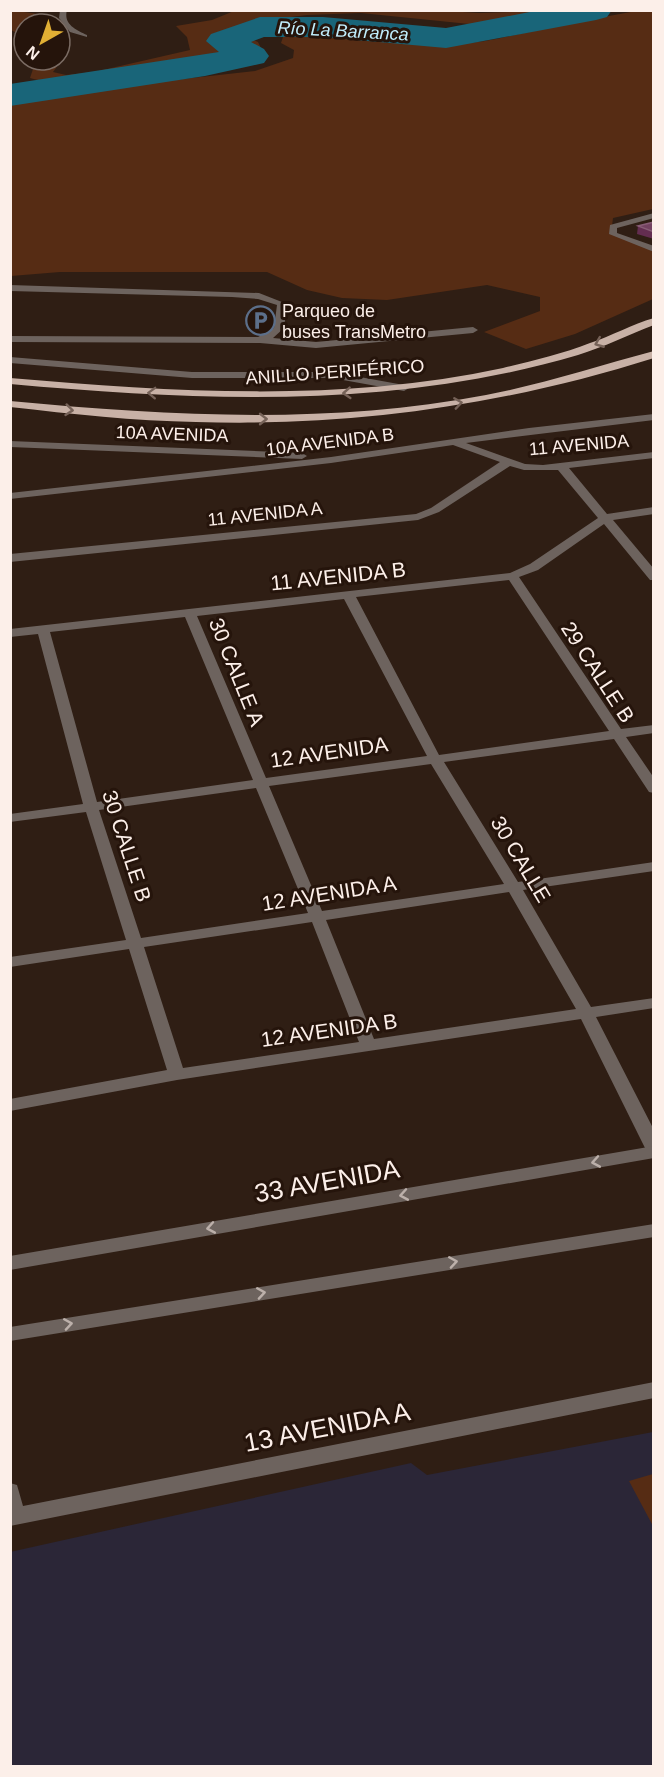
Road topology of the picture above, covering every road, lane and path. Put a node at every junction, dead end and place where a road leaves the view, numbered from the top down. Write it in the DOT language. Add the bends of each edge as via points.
graph roads {
  1 [pos="64,10"];
  2 [pos="85,36"];
  3 [pos="652,216"];
  4 [pos="654,249"];
  5 [pos="10,288"];
  6 [pos="654,321"];
  7 [pos="473,330"];
  8 [pos="10,339"];
  9 [pos="259,340"];
  10 [pos="654,354"];
  11 [pos="10,360"];
  12 [pos="10,381"];
  13 [pos="404,387"];
  14 [pos="10,404"];
  15 [pos="654,417"];
  16 [pos="454,443"];
  17 [pos="10,444"];
  18 [pos="654,455"];
  19 [pos="331,460"];
  20 [pos="508,462"];
  21 [pos="561,466"];
  22 [pos="10,496"];
  23 [pos="654,510"];
  24 [pos="605,518"];
  25 [pos="10,558"];
  26 [pos="512,576"];
  27 [pos="654,577"];
  28 [pos="348,594"];
  29 [pos="189,612"];
  30 [pos="43,629"];
  31 [pos="10,633"];
  32 [pos="654,729"];
  33 [pos="616,734"];
  34 [pos="435,759"];
  35 [pos="260,783"];
  36 [pos="654,789"];
  37 [pos="92,807"];
  38 [pos="10,818"];
  39 [pos="654,866"];
  40 [pos="513,885"];
  41 [pos="317,916"];
  42 [pos="137,945"];
  43 [pos="10,962"];
  44 [pos="654,1003"];
  45 [pos="587,1014"];
  46 [pos="369,1047"];
  47 [pos="177,1074"];
  48 [pos="10,1105"];
  49 [pos="654,1150"];
  50 [pos="654,1230"];
  51 [pos="10,1263"];
  52 [pos="10,1334"];
  53 [pos="654,1390"];
  54 [pos="10,1491"];
  55 [pos="12,1516"];
  1 -- 2 [label="street" via="64,22 72,32"];
  3 -- 4 [label="street" via="613,227 613,234"];
  5 -- 9 [label="street" via="232,294 274,299 282,304 279,330"];
  6 -- 13 [label="highway, ANILLO PERIFÉRICO, one-way" via="542,362"];
  7 -- 9 [label="street" via="316,345"];
  8 -- 9 [label="street"];
  14 -- 10 [label="highway, ANILLO PERIFÉRICO, one-way" via="197,419 375,412 550,386"];
  11 -- 13 [label="street" via="192,375 332,375"];
  13 -- 12 [label="highway, ANILLO PERIFÉRICO, one-way" via="230,397"];
  15 -- 16 [label="street, 10A AVENIDA B"];
  16 -- 19 [label="street, 10A AVENIDA B"];
  16 -- 20 [label="street, 11 AVENIDA"];
  17 -- 19 [label="street, 10A AVENIDA" via="263,453"];
  18 -- 21 [label="street, 11 AVENIDA"];
  19 -- 22 [label="street, 10A AVENIDA B"];
  20 -- 21 [label="street, 11 AVENIDA" via="524,467"];
  20 -- 25 [label="street, 11 AVENIDA A" via="435,510 418,516"];
  21 -- 24 [label="street"];
  23 -- 24 [label="street, 11 AVENIDA B"];
  24 -- 26 [label="street, 11 AVENIDA B" via="534,567"];
  24 -- 27 [label="street"];
  26 -- 28 [label="street, 11 AVENIDA B"];
  26 -- 33 [label="street, 29 CALLE B"];
  28 -- 29 [label="street, 11 AVENIDA B"];
  28 -- 34 [label="street, 30 CALLE"];
  29 -- 30 [label="street, 11 AVENIDA B"];
  29 -- 35 [label="street, 30 CALLE A"];
  30 -- 31 [label="street, 11 AVENIDA B"];
  30 -- 37 [label="street, 30 CALLE B"];
  32 -- 33 [label="street, 12 AVENIDA"];
  33 -- 34 [label="street, 12 AVENIDA"];
  33 -- 36 [label="street, 29 CALLE B"];
  34 -- 35 [label="street, 12 AVENIDA"];
  34 -- 40 [label="street, 30 CALLE"];
  35 -- 37 [label="street, 12 AVENIDA"];
  35 -- 41 [label="street, 30 CALLE A"];
  37 -- 38 [label="street, 12 AVENIDA"];
  37 -- 42 [label="street, 30 CALLE B"];
  39 -- 40 [label="street, 12 AVENIDA A"];
  40 -- 41 [label="street, 12 AVENIDA A"];
  40 -- 45 [label="street, 30 CALLE"];
  41 -- 42 [label="street, 12 AVENIDA A"];
  41 -- 46 [label="street, 30 CALLE A"];
  42 -- 43 [label="street, 12 AVENIDA A"];
  42 -- 47 [label="street, 30 CALLE B"];
  44 -- 45 [label="street, 12 AVENIDA B"];
  45 -- 46 [label="street, 12 AVENIDA B"];
  45 -- 49 [label="street, 30 CALLE"];
  46 -- 47 [label="street, 12 AVENIDA B"];
  47 -- 48 [label="street, 12 AVENIDA B"];
  49 -- 51 [label="street, 33 AVENIDA, one-way"];
  52 -- 50 [label="street, one-way"];
  53 -- 55 [label="street, 13 AVENIDA A"];
  54 -- 55 [label="street"];
}
